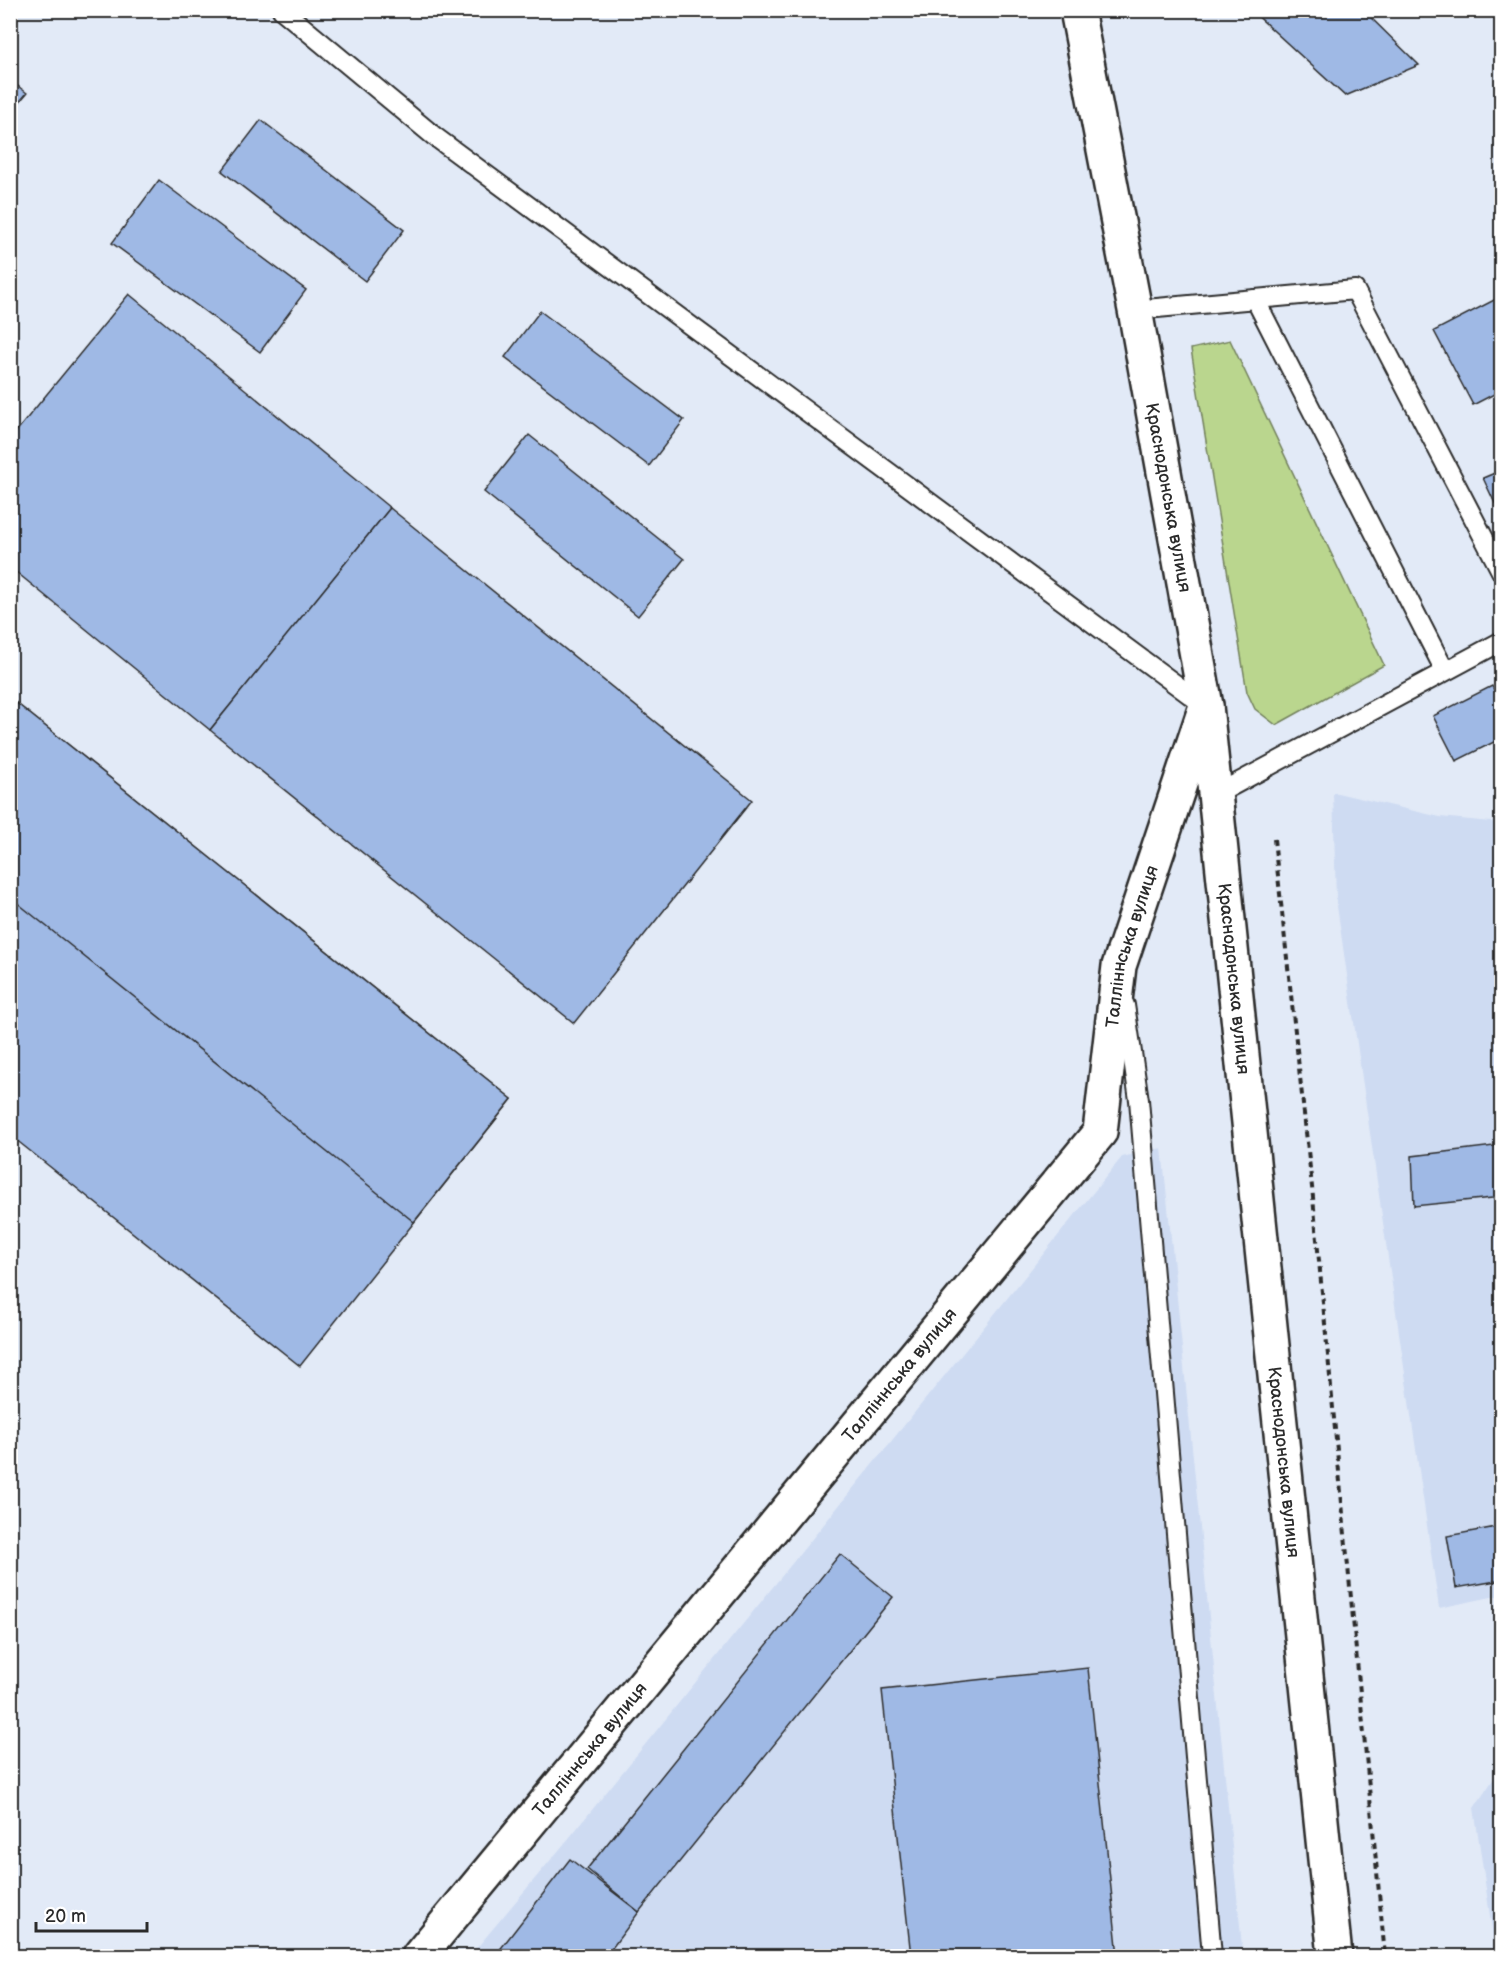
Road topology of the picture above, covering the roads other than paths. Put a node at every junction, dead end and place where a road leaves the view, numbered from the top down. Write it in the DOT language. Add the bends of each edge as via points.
graph roads {
  1 [pos="282,10"];
  2 [pos="1077,10"];
  3 [pos="1255,299"];
  4 [pos="1135,309"];
  5 [pos="1502,573"];
  6 [pos="1502,641"];
  7 [pos="1445,671"];
  8 [pos="1206,706"];
  9 [pos="1215,795"];
  10 [pos="1119,966"];
  11 [pos="419,1956"];
  12 [pos="1212,1956"];
  13 [pos="1335,1956"];
  1 -- 8 [label="lane" via="434,136"];
  2 -- 4 [label="main road, Краснодонська вулиця"];
  3 -- 4 [label="lane"];
  3 -- 5 [label="lane" via="1355,290"];
  3 -- 7 [label="lane"];
  4 -- 8 [label="main road, Краснодонська вулиця"];
  6 -- 7 [label="lane"];
  7 -- 9 [label="lane"];
  8 -- 9 [label="main road, Краснодонська вулиця"];
  8 -- 10 [label="main road, Талліннська вулиця"];
  9 -- 13 [label="main road, Краснодонська вулиця"];
  10 -- 11 [label="main road, Талліннська вулиця" via="1100,1132"];
  10 -- 12 [label="lane" via="1139,1100"];
}
